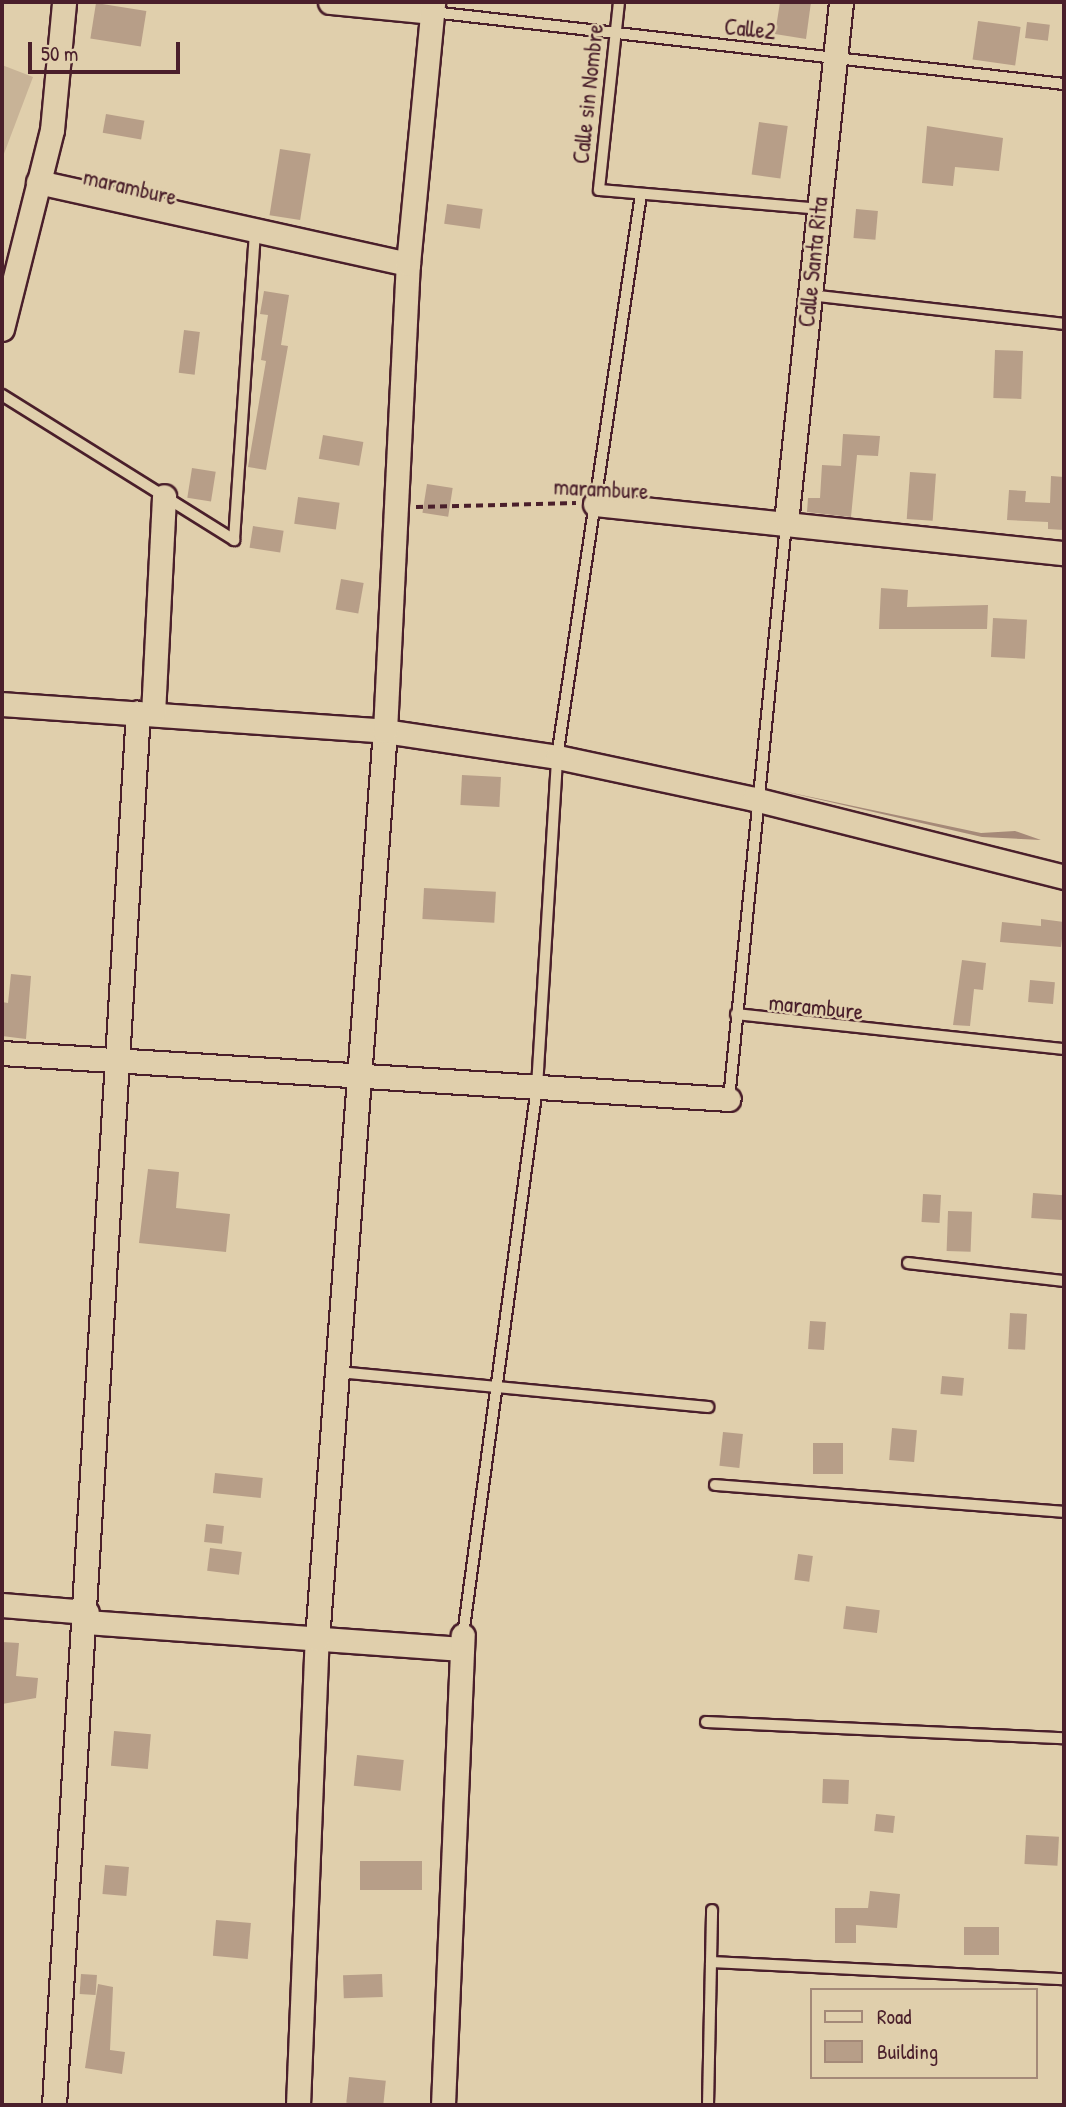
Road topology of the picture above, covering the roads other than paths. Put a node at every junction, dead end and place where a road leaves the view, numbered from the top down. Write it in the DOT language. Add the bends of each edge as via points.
graph roads {
  1 [pos="64,2"];
  2 [pos="330,2"];
  3 [pos="619,2"];
  4 [pos="841,2"];
  5 [pos="433,7"];
  6 [pos="616,36"];
  7 [pos="835,59"];
  8 [pos="1064,84"];
  9 [pos="38,182"];
  10 [pos="641,194"];
  11 [pos="819,209"];
  12 [pos="254,232"];
  13 [pos="408,264"];
  14 [pos="810,295"];
  15 [pos="1064,324"];
  16 [pos="2,329"];
  17 [pos="2,395"];
  18 [pos="164,496"];
  19 [pos="592,503"];
  20 [pos="786,522"];
  21 [pos="1064,553"];
  22 [pos="2,704"];
  23 [pos="146,714"];
  24 [pos="385,731"];
  25 [pos="557,757"];
  26 [pos="754,799"];
  27 [pos="1064,877"];
  28 [pos="736,1014"];
  29 [pos="1064,1049"];
  30 [pos="2,1053"];
  31 [pos="114,1060"];
  32 [pos="359,1075"];
  33 [pos="537,1087"];
  34 [pos="729,1099"];
  35 [pos="908,1263"];
  36 [pos="1064,1281"];
  37 [pos="338,1372"];
  38 [pos="496,1387"];
  39 [pos="708,1407"];
  40 [pos="715,1485"];
  41 [pos="1064,1512"];
  42 [pos="2,1605"];
  43 [pos="87,1617"];
  44 [pos="317,1639"];
  45 [pos="463,1642"];
  46 [pos="706,1722"];
  47 [pos="1064,1738"];
  48 [pos="712,1910"];
  49 [pos="711,1962"];
  50 [pos="1064,1979"];
  51 [pos="54,2105"];
  52 [pos="298,2105"];
  53 [pos="443,2105"];
  54 [pos="708,2105"];
  1 -- 9 [label="street" via="52,130"];
  2 -- 5 [label="street"];
  3 -- 6 [label="lane, Calle sin Nombre"];
  4 -- 7 [label="street, Calle Santa Rita"];
  5 -- 6 [label="lane, Calle2"];
  5 -- 13 [label="street"];
  6 -- 7 [label="lane, Calle2"];
  6 -- 10 [label="lane, Calle sin Nombre" via="599,190"];
  7 -- 8 [label="lane, Calle2"];
  7 -- 11 [label="street, Calle Santa Rita"];
  9 -- 12 [label="street"];
  9 -- 16 [label="street"];
  10 -- 11 [label="lane"];
  10 -- 19 [label="lane"];
  11 -- 14 [label="street, Calle Santa Rita"];
  12 -- 13 [label="street"];
  12 -- 18 [label="lane" via="234,540"];
  13 -- 24 [label="street"];
  14 -- 15 [label="lane"];
  14 -- 20 [label="street, Calle Santa Rita"];
  17 -- 18 [label="lane"];
  18 -- 23 [label="street"];
  19 -- 20 [label="street"];
  19 -- 25 [label="lane"];
  20 -- 21 [label="street"];
  20 -- 26 [label="lane"];
  22 -- 23 [label="street"];
  23 -- 24 [label="street"];
  23 -- 31 [label="street"];
  24 -- 25 [label="street"];
  24 -- 32 [label="street"];
  25 -- 26 [label="street"];
  25 -- 33 [label="lane"];
  26 -- 27 [label="street"];
  26 -- 28 [label="lane"];
  28 -- 29 [label="lane"];
  28 -- 34 [label="lane"];
  30 -- 31 [label="street"];
  31 -- 32 [label="street"];
  31 -- 43 [label="street"];
  32 -- 33 [label="street"];
  32 -- 37 [label="street"];
  33 -- 34 [label="street"];
  33 -- 38 [label="lane"];
  35 -- 36 [label="lane"];
  37 -- 38 [label="lane"];
  37 -- 44 [label="street"];
  38 -- 39 [label="lane"];
  38 -- 45 [label="lane"];
  40 -- 41 [label="lane"];
  42 -- 43 [label="street"];
  43 -- 44 [label="street"];
  43 -- 51 [label="street"];
  44 -- 45 [label="street"];
  44 -- 52 [label="street"];
  45 -- 53 [label="street"];
  46 -- 47 [label="lane"];
  48 -- 49 [label="lane"];
  49 -- 50 [label="lane"];
  49 -- 54 [label="lane"];
}
